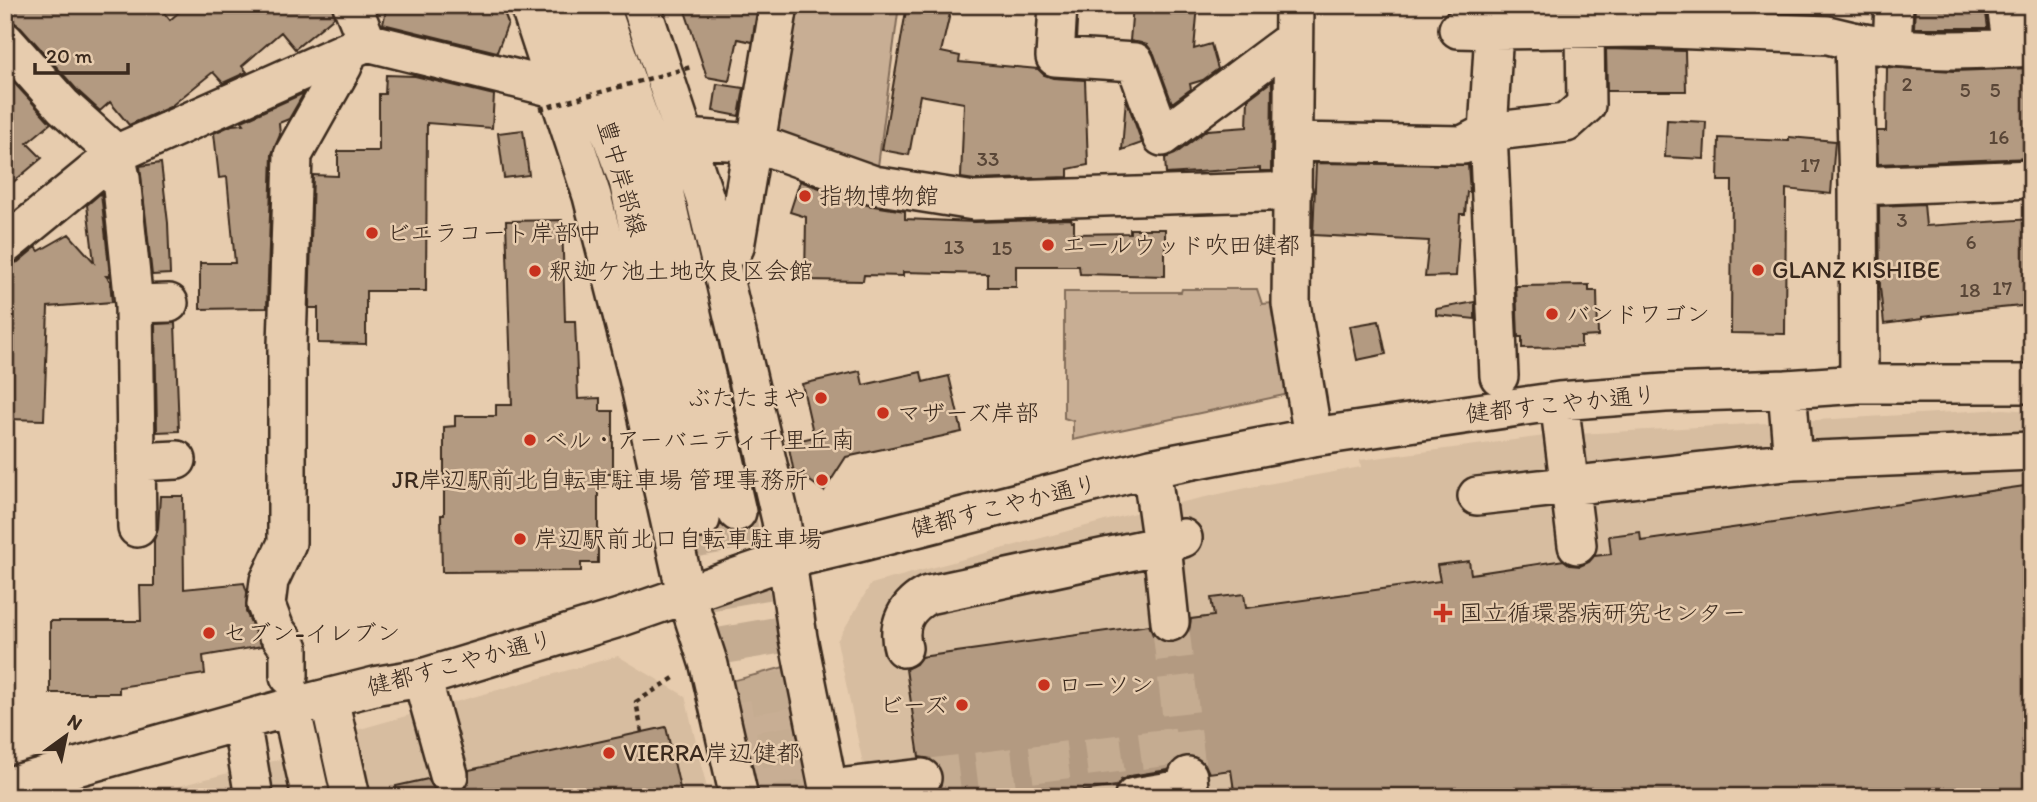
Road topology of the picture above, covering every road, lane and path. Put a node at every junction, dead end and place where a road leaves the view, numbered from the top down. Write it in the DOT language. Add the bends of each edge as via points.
graph roads {
  1 [pos="352,5"];
  2 [pos="529,5"];
  3 [pos="563,5"];
  4 [pos="600,5"];
  5 [pos="641,5"];
  6 [pos="779,5"];
  7 [pos="1058,5"];
  8 [pos="1894,5"];
  9 [pos="2006,5"];
  10 [pos="1642,17"];
  11 [pos="1293,22"];
  12 [pos="1585,30"];
  13 [pos="5,41"];
  14 [pos="1854,42"];
  15 [pos="358,46"];
  16 [pos="1892,46"];
  17 [pos="2022,48"];
  18 [pos="691,67"];
  19 [pos="549,99"];
  20 [pos="1488,132"];
  21 [pos="685,138"];
  22 [pos="1293,142"];
  23 [pos="756,143"];
  24 [pos="116,154"];
  25 [pos="2032,179"];
  26 [pos="1858,186"];
  27 [pos="1293,191"];
  28 [pos="5,245"];
  29 [pos="734,247"];
  30 [pos="1499,376"];
  31 [pos="1859,384"];
  32 [pos="2032,384"];
  33 [pos="1787,389"];
  34 [pos="1559,401"];
  35 [pos="1313,437"];
  36 [pos="2032,451"];
  37 [pos="177,460"];
  38 [pos="1793,461"];
  39 [pos="136,462"];
  40 [pos="1151,468"];
  41 [pos="1569,484"];
  42 [pos="1477,496"];
  43 [pos="737,513"];
  44 [pos="701,519"];
  45 [pos="137,528"];
  46 [pos="1173,541"];
  47 [pos="1577,545"];
  48 [pos="786,559"];
  49 [pos="685,594"];
  50 [pos="1170,622"];
  51 [pos="903,648"];
  52 [pos="678,676"];
  53 [pos="422,678"];
  54 [pos="290,692"];
  55 [pos="329,698"];
  56 [pos="241,721"];
  57 [pos="642,732"];
  58 [pos="449,775"];
  59 [pos="1188,776"];
  60 [pos="909,785"];
  61 [pos="5,787"];
  62 [pos="830,793"];
  63 [pos="254,797"];
  64 [pos="311,797"];
  65 [pos="351,797"];
  66 [pos="739,797"];
  67 [pos="1134,797"];
  1 -- 15 [label="street"];
  2 -- 19 [label="street"];
  3 -- 44 [label="street, 豊中岸部線" via="628,181"];
  4 -- 43 [label="street, 豊中岸部線" via="663,186"];
  5 -- 21 [label="street"];
  6 -- 23 [label="street"];
  7 -- 11 [label="street" via="1055,57 1135,62 1163,137"];
  8 -- 16 [label="street"];
  9 -- 17 [label="street"];
  10 -- 12 [label="street"];
  10 -- 14 [label="street" via="1828,35"];
  11 -- 22 [label="street"];
  12 -- 20 [label="street" via="1586,105 1566,123"];
  12 -- 20 [label="street" via="1476,30"];
  13 -- 24 [label="street" via="63,106"];
  14 -- 16 [label="street"];
  14 -- 26 [label="street"];
  15 -- 19 [label="street"];
  15 -- 24 [label="street"];
  15 -- 54 [label="street" via="293,155 287,543 269,581 266,605 289,648"];
  16 -- 17 [label="street" via="1935,51"];
  18 -- 19 [label="path, bridge"];
  19 -- 49 [label="street" via="592,196"];
  20 -- 22 [label="street" via="1463,145"];
  20 -- 30 [label="street"];
  21 -- 23 [label="street"];
  21 -- 48 [label="street" via="705,198"];
  22 -- 27 [label="street"];
  23 -- 27 [label="street" via="874,184 974,201"];
  23 -- 29 [label="street"];
  24 -- 28 [label="street"];
  24 -- 39 [label="street" via="151,304"];
  25 -- 26 [label="street"];
  26 -- 31 [label="street"];
  27 -- 35 [label="street" via="1291,304"];
  31 -- 32 [label="street, 健都すこやか通り"];
  31 -- 33 [label="street, 健都すこやか通り"];
  33 -- 34 [label="street, 健都すこやか通り"];
  33 -- 38 [label="street"];
  34 -- 35 [label="street, 健都すこやか通り"];
  34 -- 41 [label="street"];
  35 -- 40 [label="street, 健都すこやか通り"];
  36 -- 38 [label="street"];
  37 -- 39 [label="street"];
  38 -- 41 [label="street"];
  39 -- 45 [label="street"];
  40 -- 46 [label="street"];
  40 -- 48 [label="street, 健都すこやか通り"];
  41 -- 42 [label="street"];
  41 -- 47 [label="street"];
  46 -- 50 [label="street"];
  46 -- 51 [label="street" via="928,595 905,616 900,635"];
  48 -- 49 [label="street, 健都すこやか通り"];
  48 -- 62 [label="street"];
  49 -- 53 [label="street, 健都すこやか通り"];
  49 -- 66 [label="street" via="709,665"];
  52 -- 57 [label="path" via="636,702"];
  53 -- 55 [label="street, 健都すこやか通り"];
  53 -- 58 [label="street"];
  54 -- 55 [label="street, 健都すこやか通り"];
  54 -- 56 [label="street, 健都すこやか通り"];
  54 -- 64 [label="street"];
  55 -- 65 [label="street"];
  56 -- 61 [label="street, 健都すこやか通り"];
  56 -- 63 [label="street"];
  59 -- 67 [label="street" via="1189,788"];
  60 -- 62 [label="street"];
}
